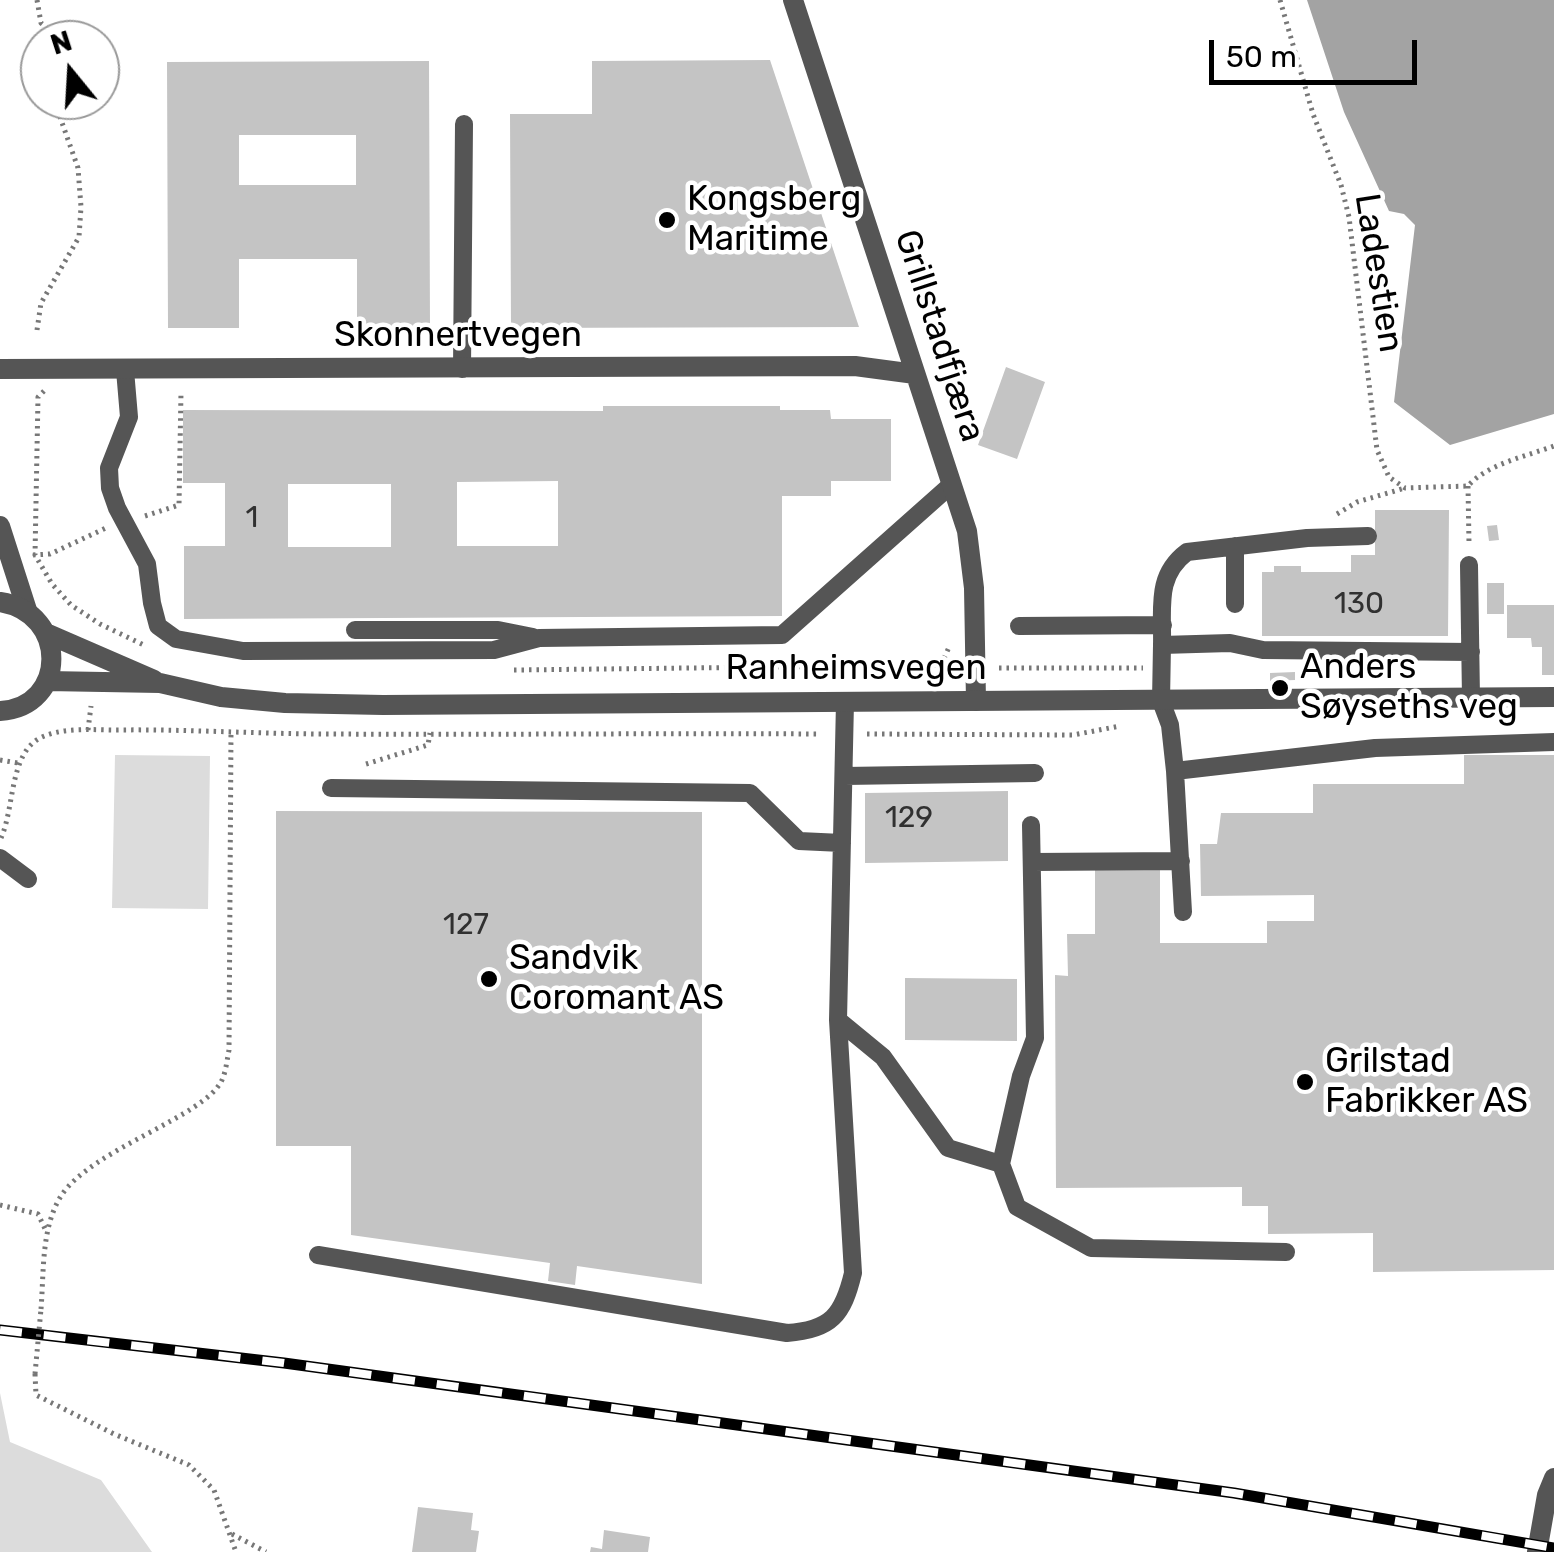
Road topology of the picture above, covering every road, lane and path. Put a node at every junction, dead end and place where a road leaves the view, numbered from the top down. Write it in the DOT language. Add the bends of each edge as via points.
graph roads {
  1 [pos="793,0"];
  2 [pos="1280,0"];
  3 [pos="61,120"];
  4 [pos="464,124"];
  5 [pos="37,330"];
  6 [pos="0,368"];
  7 [pos="462,369"];
  8 [pos="125,370"];
  9 [pos="915,374"];
  10 [pos="181,388"];
  11 [pos="54,389"];
  12 [pos="1554,446"];
  13 [pos="952,484"];
  14 [pos="1468,486"];
  15 [pos="1405,488"];
  16 [pos="179,506"];
  17 [pos="0,526"];
  18 [pos="1368,536"];
  19 [pos="1307,538"];
  20 [pos="1235,546"];
  21 [pos="35,555"];
  22 [pos="1469,564"];
  23 [pos="0,602"];
  24 [pos="1235,604"];
  25 [pos="27,610"];
  26 [pos="1163,625"];
  27 [pos="1019,626"];
  28 [pos="355,630"];
  29 [pos="48,634"];
  30 [pos="538,638"];
  31 [pos="952,638"];
  32 [pos="1162,645"];
  33 [pos="1471,652"];
  34 [pos="941,665"];
  35 [pos="46,680"];
  36 [pos="160,683"];
  37 [pos="1472,698"];
  38 [pos="1554,698"];
  39 [pos="1161,701"];
  40 [pos="845,702"];
  41 [pos="976,702"];
  42 [pos="0,711"];
  43 [pos="1124,725"];
  44 [pos="231,730"];
  45 [pos="430,733"];
  46 [pos="846,734"];
  47 [pos="1554,742"];
  48 [pos="0,760"];
  49 [pos="18,763"];
  50 [pos="1175,771"];
  51 [pos="1035,773"];
  52 [pos="846,776"];
  53 [pos="331,788"];
  54 [pos="1031,825"];
  55 [pos="0,839"];
  56 [pos="842,843"];
  57 [pos="0,858"];
  58 [pos="1181,861"];
  59 [pos="1032,862"];
  60 [pos="28,878"];
  61 [pos="1183,912"];
  62 [pos="838,1020"];
  63 [pos="1001,1164"];
  64 [pos="0,1205"];
  65 [pos="47,1233"];
  66 [pos="1286,1252"];
  67 [pos="318,1255"];
  68 [pos="1554,1478"];
  69 [pos="232,1534"];
  70 [pos="236,1552"];
  71 [pos="266,1552"];
  72 [pos="1537,1552"];
  1 -- 9 [label="street, Grillstadfjæra"];
  2 -- 15 [label="path, Ladestien" via="1349,217 1377,450 1388,477"];
  3 -- 5 [label="path" via="78,168 79,238 40,304"];
  4 -- 7 [label="lane"];
  6 -- 8 [label="street, Skonnertvegen"];
  7 -- 8 [label="street, Skonnertvegen"];
  7 -- 9 [label="street, Skonnertvegen" via="869,366"];
  8 -- 30 [label="lane" via="129,416 109,468 110,488 147,564 158,626 176,640 262,652 494,650"];
  9 -- 13 [label="street, Grillstadfjæra"];
  10 -- 16 [label="path"];
  11 -- 21 [label="path" via="38,397"];
  12 -- 14 [label="path" via="1486,472"];
  13 -- 30 [label="lane" via="782,635"];
  13 -- 41 [label="street, Grillstadfjæra" via="968,531"];
  14 -- 15 [label="path"];
  14 -- 22 [label="path"];
  15 -- 19 [label="path" via="1356,502"];
  17 -- 25 [label="street"];
  18 -- 19 [label="lane"];
  19 -- 20 [label="lane"];
  20 -- 24 [label="lane"];
  20 -- 26 [label="lane" via="1187,552 1174,562 1164,578"];
  22 -- 33 [label="lane"];
  23 -- 25 [label="street"];
  25 -- 29 [label="street"];
  26 -- 27 [label="lane"];
  26 -- 32 [label="lane"];
  28 -- 30 [label="lane" via="498,630"];
  29 -- 35 [label="street" via="52,658"];
  29 -- 36 [label="street, Ranheimsvegen"];
  31 -- 34 [label="path"];
  32 -- 33 [label="lane"];
  32 -- 39 [label="lane"];
  33 -- 37 [label="lane"];
  35 -- 36 [label="street, Ranheimsvegen"];
  35 -- 42 [label="street" via="24,704"];
  36 -- 40 [label="street, Ranheimsvegen" via="285,703"];
  37 -- 38 [label="street, Ranheimsvegen"];
  37 -- 39 [label="street, Ranheimsvegen"];
  39 -- 41 [label="street, Ranheimsvegen"];
  39 -- 50 [label="lane"];
  40 -- 41 [label="street, Ranheimsvegen"];
  40 -- 46 [label="lane"];
  43 -- 46 [label="path" via="1072,735"];
  44 -- 45 [label="path"];
  44 -- 49 [label="path" via="64,730 26,747"];
  44 -- 65 [label="path" via="229,1050 221,1083 80,1175 61,1197"];
  45 -- 46 [label="path"];
  45 -- 53 [label="path" via="428,745 337,774"];
  46 -- 52 [label="lane"];
  47 -- 50 [label="lane" via="1375,748"];
  48 -- 49 [label="path"];
  49 -- 55 [label="path"];
  50 -- 58 [label="lane"];
  51 -- 52 [label="lane"];
  52 -- 56 [label="lane"];
  53 -- 56 [label="lane" via="750,793 800,841"];
  54 -- 59 [label="lane"];
  56 -- 62 [label="lane"];
  57 -- 60 [label="lane"];
  58 -- 59 [label="lane"];
  58 -- 61 [label="lane"];
  59 -- 63 [label="lane" via="1034,1038"];
  62 -- 63 [label="lane" via="883,1056 948,1148"];
  62 -- 67 [label="lane" via="854,1273 846,1302 812,1331 786,1333"];
  63 -- 66 [label="lane" via="1017,1207 1091,1248"];
  64 -- 65 [label="path" via="38,1214"];
  65 -- 69 [label="path, bridge" via="36,1395 189,1465 214,1490"];
  68 -- 72 [label="street"];
  69 -- 70 [label="path"];
  69 -- 71 [label="path"];
}
